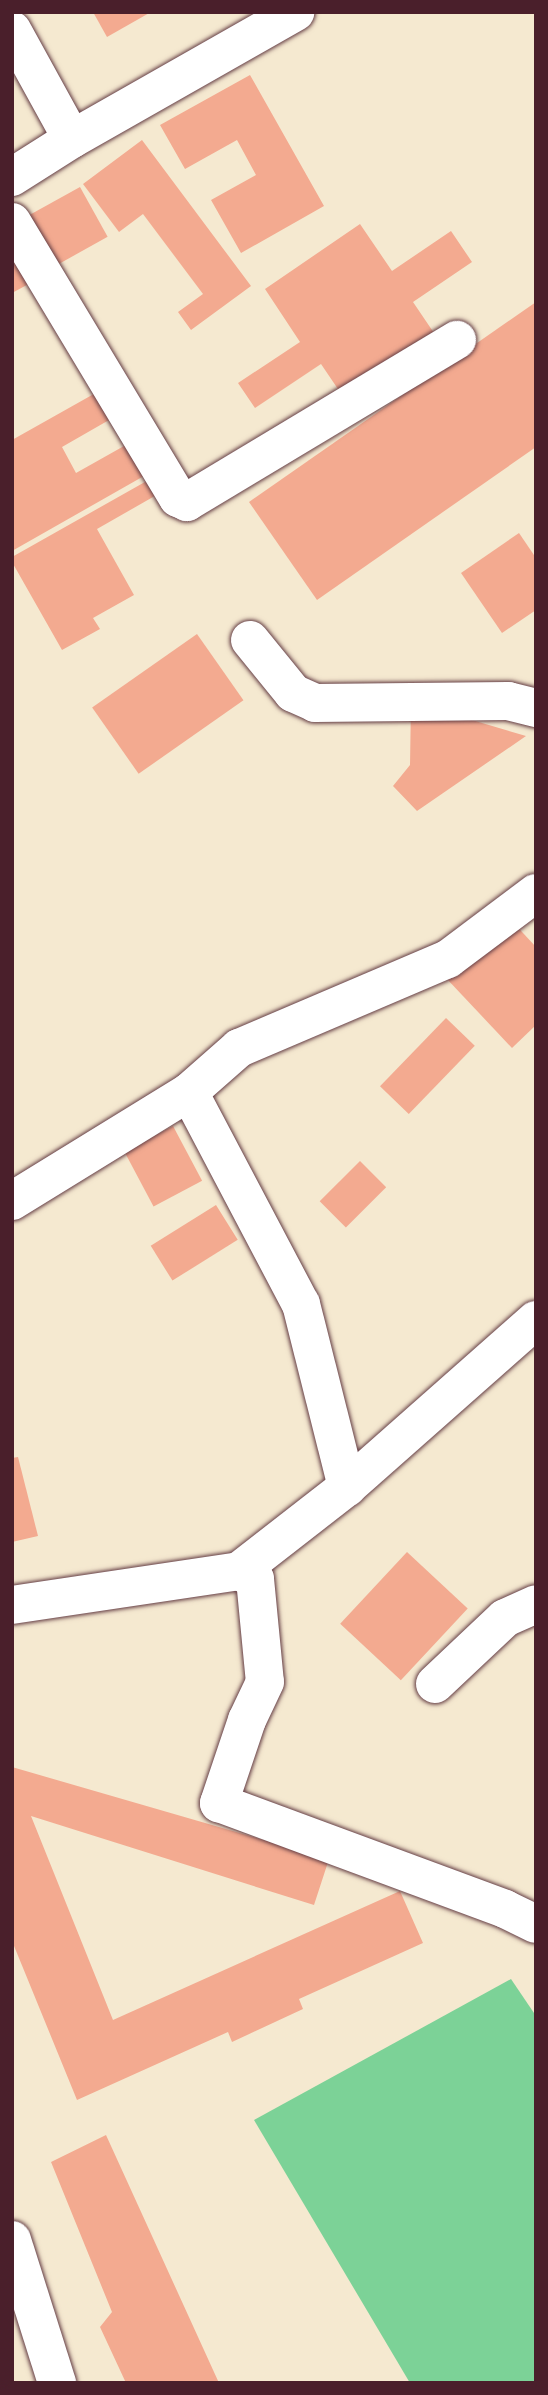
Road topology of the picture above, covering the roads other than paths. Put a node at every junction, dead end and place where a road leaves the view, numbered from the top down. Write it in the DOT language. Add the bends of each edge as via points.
graph roads {
  1 [pos="296,12"];
  2 [pos="12,30"];
  3 [pos="72,139"];
  4 [pos="12,177"];
  5 [pos="12,222"];
  6 [pos="457,341"];
  7 [pos="250,640"];
  8 [pos="536,708"];
  9 [pos="536,893"];
  10 [pos="189,1092"];
  11 [pos="12,1201"];
  12 [pos="536,1320"];
  13 [pos="347,1487"];
  14 [pos="239,1571"];
  15 [pos="536,1604"];
  16 [pos="12,1605"];
  17 [pos="435,1684"];
  18 [pos="536,1924"];
  19 [pos="12,2240"];
  20 [pos="57,2383"];
  1 -- 3 [label="street"];
  2 -- 3 [label="street"];
  3 -- 4 [label="street"];
  5 -- 6 [label="street" via="178,498 187,502"];
  7 -- 8 [label="street" via="293,693 315,703 508,701"];
  9 -- 10 [label="street" via="448,959 239,1048"];
  10 -- 11 [label="street"];
  10 -- 13 [label="street" via="301,1304"];
  12 -- 13 [label="street"];
  13 -- 14 [label="street"];
  14 -- 16 [label="street"];
  14 -- 18 [label="street" via="255,1579 265,1682 219,1803"];
  15 -- 17 [label="street" via="505,1618"];
  19 -- 20 [label="street"];
}
